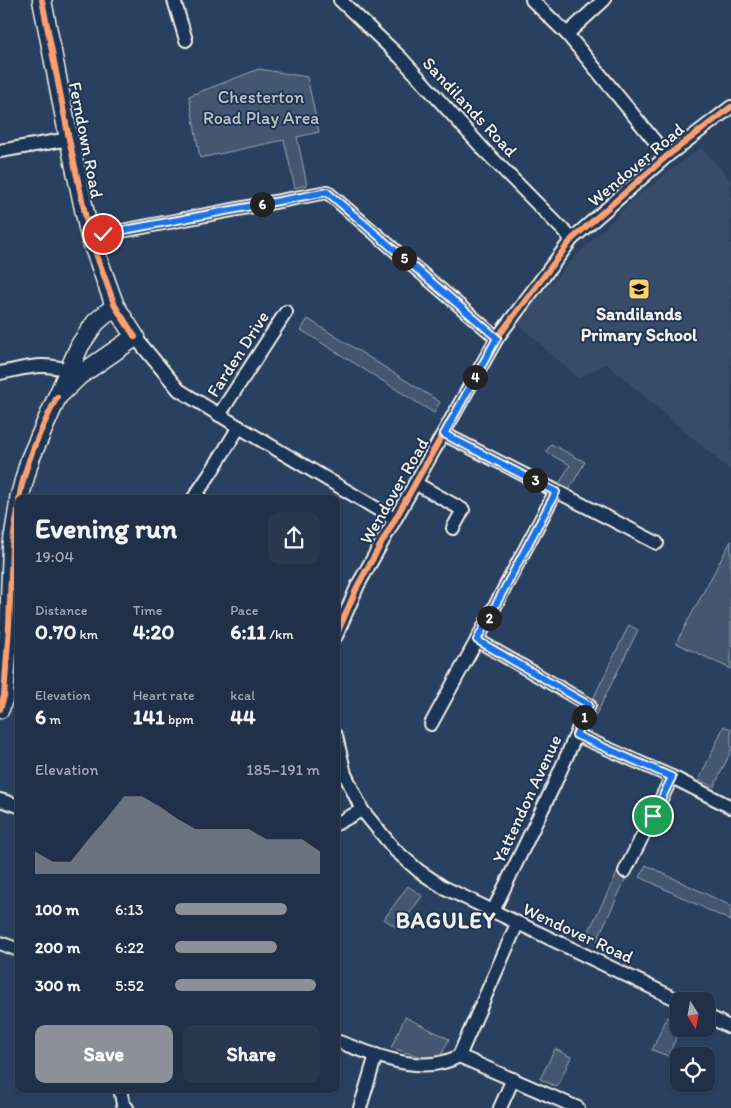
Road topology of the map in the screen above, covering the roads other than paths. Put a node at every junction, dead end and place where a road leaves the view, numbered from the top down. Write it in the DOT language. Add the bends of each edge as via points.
graph roads {
  1 [pos="42,0"];
  2 [pos="174,0"];
  3 [pos="340,0"];
  4 [pos="532,0"];
  5 [pos="604,0"];
  6 [pos="567,34"];
  7 [pos="186,40"];
  8 [pos="731,107"];
  9 [pos="69,139"];
  10 [pos="0,151"];
  11 [pos="667,156"];
  12 [pos="90,237"];
  13 [pos="572,240"];
  14 [pos="115,306"];
  15 [pos="286,312"];
  16 [pos="135,337"];
  17 [pos="497,338"];
  18 [pos="74,372"];
  19 [pos="0,373"];
  20 [pos="219,415"];
  21 [pos="239,427"];
  22 [pos="444,434"];
  23 [pos="415,483"];
  24 [pos="556,492"];
  25 [pos="21,495"];
  26 [pos="196,495"];
  27 [pos="394,519"];
  28 [pos="15,528"];
  29 [pos="453,528"];
  30 [pos="657,543"];
  31 [pos="4,626"];
  32 [pos="340,627"];
  33 [pos="477,640"];
  34 [pos="0,709"];
  35 [pos="431,724"];
  36 [pos="576,735"];
  37 [pos="340,753"];
  38 [pos="672,777"];
  39 [pos="0,800"];
  40 [pos="15,805"];
  41 [pos="731,808"];
  42 [pos="362,810"];
  43 [pos="340,822"];
  44 [pos="625,871"];
  45 [pos="493,911"];
  46 [pos="517,924"];
  47 [pos="0,944"];
  48 [pos="15,949"];
  49 [pos="670,996"];
  50 [pos="715,1020"];
  51 [pos="731,1028"];
  52 [pos="340,1042"];
  53 [pos="376,1055"];
  54 [pos="459,1056"];
  55 [pos="513,1079"];
  56 [pos="121,1093"];
  57 [pos="127,1108"];
  58 [pos="360,1108"];
  59 [pos="500,1108"];
  60 [pos="578,1108"];
  1 -- 9 [label="main road, Ferndown Road"];
  2 -- 7 [label="street"];
  3 -- 13 [label="street, Sandilands Road" via="401,58"];
  4 -- 6 [label="street"];
  5 -- 6 [label="street"];
  6 -- 11 [label="street"];
  8 -- 11 [label="street, Wendover Road"];
  9 -- 10 [label="street"];
  9 -- 12 [label="main road, Ferndown Road"];
  11 -- 13 [label="street, Wendover Road"];
  12 -- 14 [label="main road, Ferndown Road"];
  12 -- 17 [label="street" via="327,192"];
  13 -- 17 [label="street, Wendover Road"];
  14 -- 16 [label="main road, Ferndown Road"];
  14 -- 18 [label="main road" via="96,322 80,345"];
  15 -- 20 [label="street, Farden Drive"];
  16 -- 18 [label="main road"];
  16 -- 20 [label="street, Ferndown Road" via="179,390"];
  17 -- 22 [label="street, Wendover Road"];
  18 -- 19 [label="street" via="42,364"];
  18 -- 25 [label="main road" via="43,426 30,458"];
  20 -- 21 [label="street, Ferndown Road"];
  21 -- 26 [label="street"];
  21 -- 27 [label="street, Ferndown Road"];
  22 -- 23 [label="street, Wendover Road"];
  22 -- 24 [label="street"];
  23 -- 27 [label="street, Wendover Road"];
  23 -- 29 [label="street" via="463,510"];
  24 -- 30 [label="street"];
  24 -- 33 [label="street"];
  27 -- 32 [label="street, Wendover Road"];
  28 -- 31 [label="main road"];
  31 -- 34 [label="main road" via="4,696"];
  33 -- 35 [label="street"];
  33 -- 36 [label="street, Yattendon Avenue" via="589,705"];
  36 -- 38 [label="street"];
  36 -- 45 [label="street, Yattendon Avenue"];
  37 -- 42 [label="street, Wendover Road" via="345,774"];
  38 -- 41 [label="street"];
  38 -- 44 [label="street"];
  39 -- 40 [label="street"];
  42 -- 43 [label="street"];
  42 -- 45 [label="street, Wendover Road" via="395,850 419,871 442,887"];
  45 -- 46 [label="street, Wendover Road"];
  46 -- 49 [label="street, Wendover Road"];
  46 -- 54 [label="street"];
  47 -- 48 [label="street"];
  50 -- 51 [label="street"];
  52 -- 53 [label="street"];
  53 -- 54 [label="street" via="421,1066 439,1064"];
  53 -- 58 [label="street"];
  54 -- 55 [label="street"];
  55 -- 59 [label="street"];
  55 -- 60 [label="street"];
  56 -- 57 [label="street"];
}
